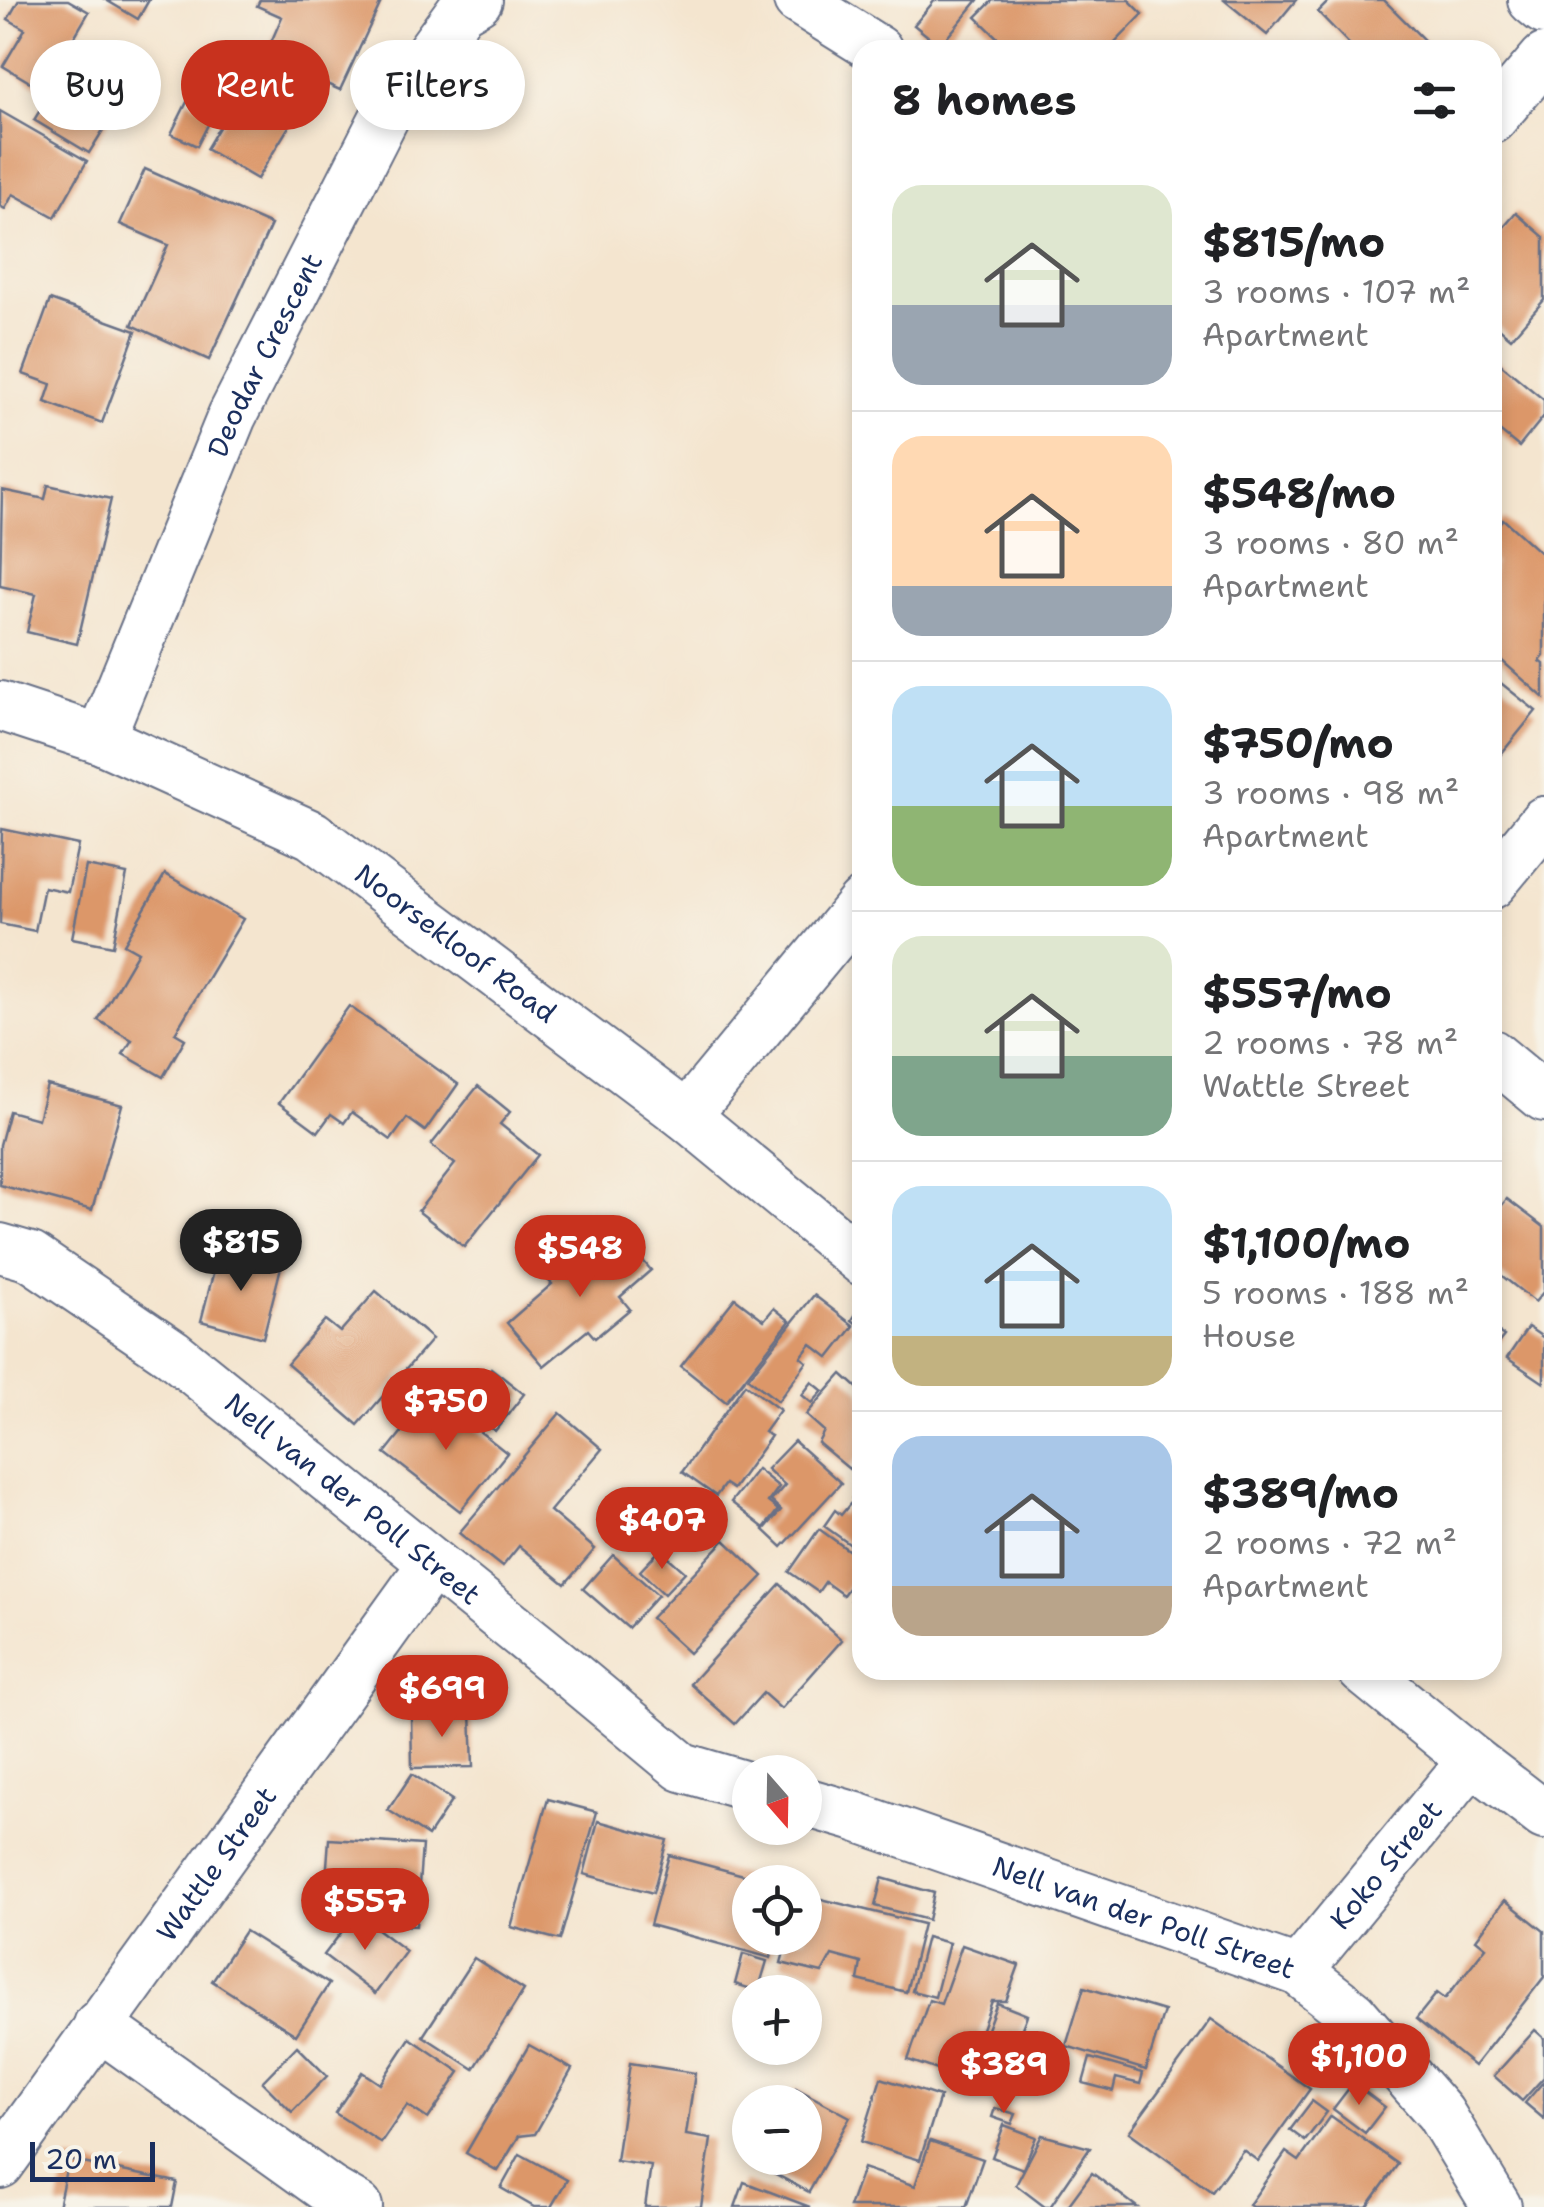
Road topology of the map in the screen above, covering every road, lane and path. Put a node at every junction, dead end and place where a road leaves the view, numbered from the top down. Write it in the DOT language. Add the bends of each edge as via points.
graph roads {
  1 [pos="478,0"];
  2 [pos="798,0"];
  3 [pos="1532,0"];
  4 [pos="1544,10"];
  5 [pos="862,40"];
  6 [pos="1544,58"];
  7 [pos="1502,107"];
  8 [pos="0,706"];
  9 [pos="100,739"];
  10 [pos="1544,821"];
  11 [pos="1502,872"];
  12 [pos="852,915"];
  13 [pos="1502,1062"];
  14 [pos="1544,1097"];
  15 [pos="686,1116"];
  16 [pos="0,1248"];
  17 [pos="852,1253"];
  18 [pos="433,1563"];
  19 [pos="1374,1680"];
  20 [pos="1472,1760"];
  21 [pos="732,1781"];
  22 [pos="822,1807"];
  23 [pos="1544,1814"];
  24 [pos="1298,1971"];
  25 [pos="98,2026"];
  26 [pos="0,2164"];
  27 [pos="358,2207"];
  28 [pos="1497,2207"];
  1 -- 9 [label="street, Deodar Crescent" via="461,10 388,110 240,399"];
  2 -- 5 [label="street"];
  3 -- 4 [label="street"];
  6 -- 7 [label="street"];
  8 -- 9 [label="street, Noorsekloof Road"];
  9 -- 15 [label="street, Noorsekloof Road" via="312,835"];
  10 -- 11 [label="street"];
  12 -- 15 [label="street"];
  13 -- 14 [label="street"];
  15 -- 17 [label="street, Noorsekloof Road"];
  16 -- 18 [label="street, Nell van der Poll Street" via="31,1257 172,1353"];
  18 -- 21 [label="street, Nell van der Poll Street" via="682,1767"];
  18 -- 25 [label="street, Wattle Street"];
  19 -- 20 [label="street"];
  20 -- 23 [label="street"];
  20 -- 24 [label="street, Koko Street"];
  22 -- 24 [label="street, Nell van der Poll Street"];
  24 -- 28 [label="street, Nell van der Poll Street" via="1353,2014 1440,2113"];
  25 -- 26 [label="street, Wattle Street"];
  25 -- 27 [label="street"];
}
